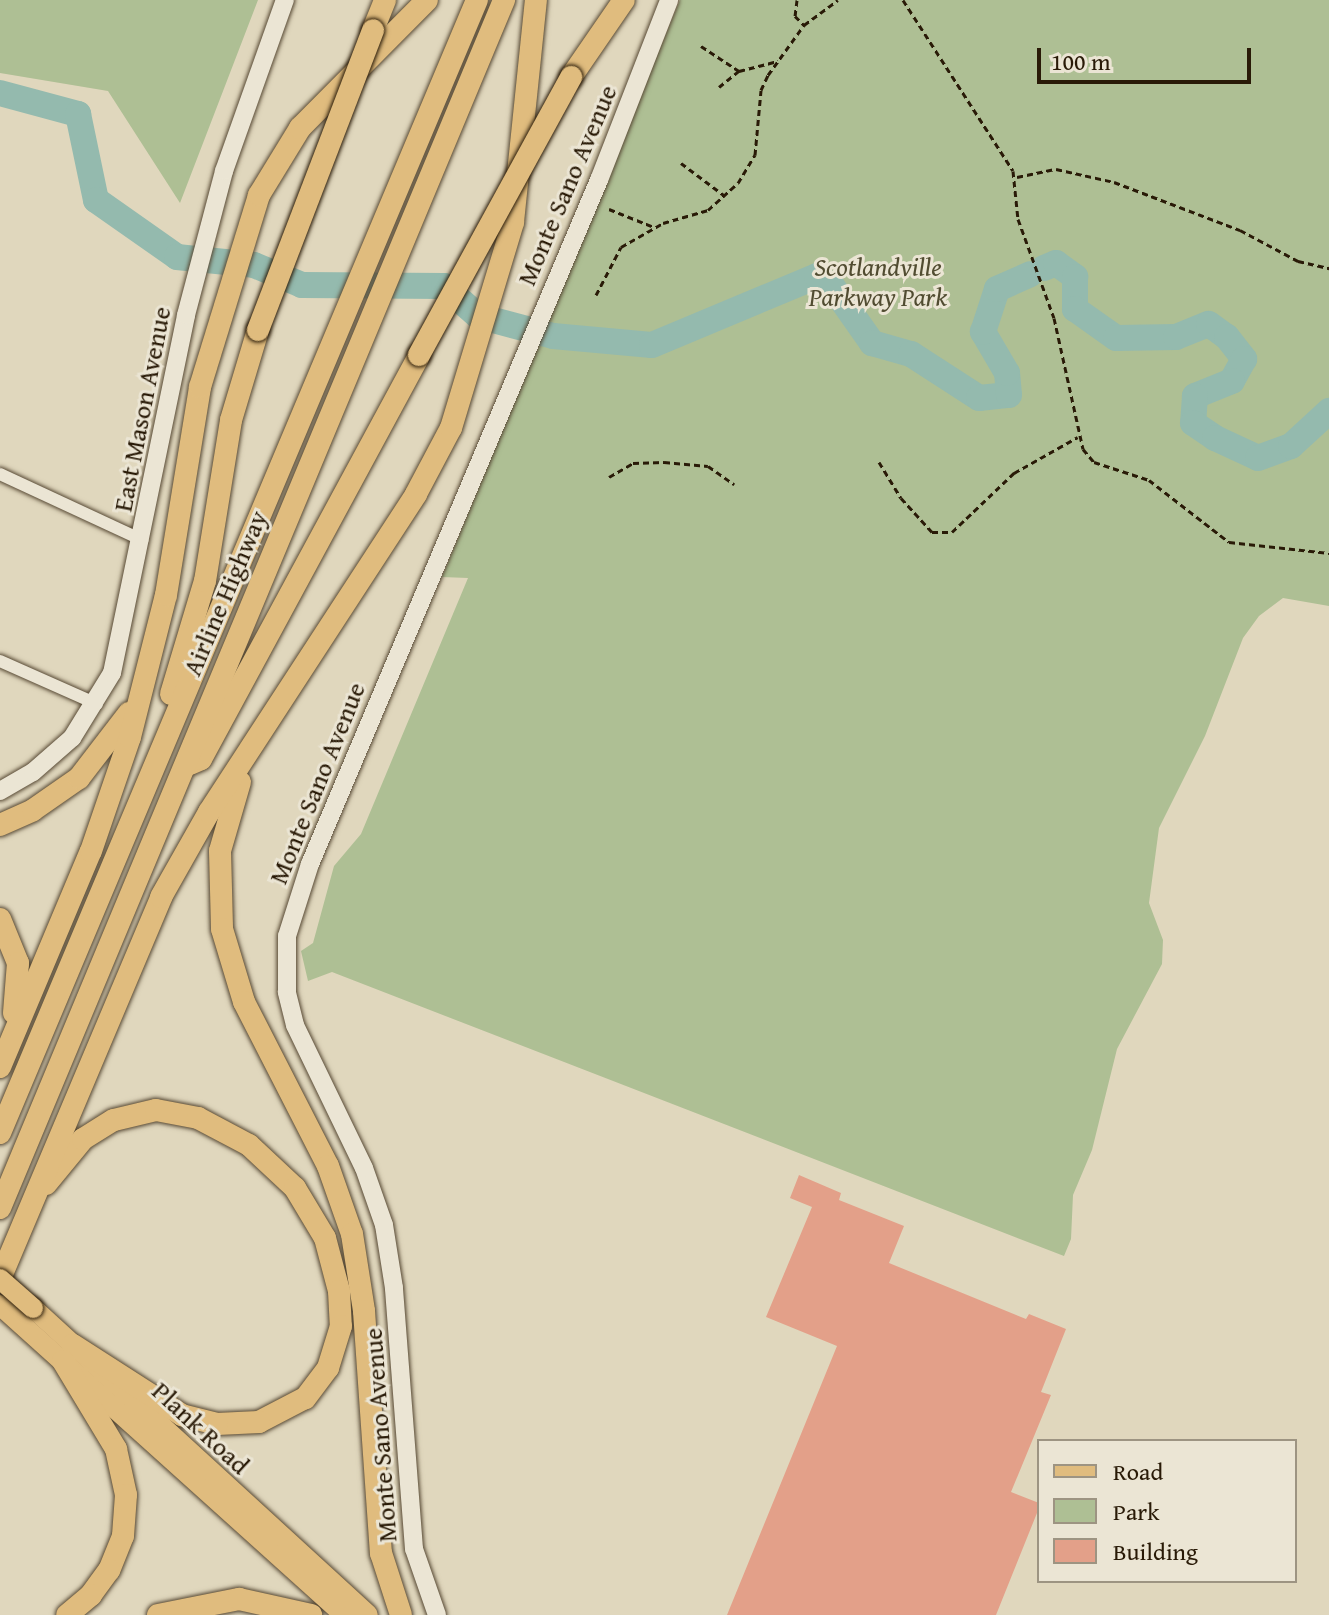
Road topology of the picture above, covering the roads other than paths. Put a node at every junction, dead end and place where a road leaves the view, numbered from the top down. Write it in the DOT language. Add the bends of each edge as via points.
graph roads {
  1 [pos="285,0"];
  2 [pos="383,0"];
  3 [pos="427,0"];
  4 [pos="477,0"];
  5 [pos="504,0"];
  6 [pos="536,0"];
  7 [pos="610,0"];
  8 [pos="624,0"];
  9 [pos="669,0"];
  10 [pos="571,77"];
  11 [pos="0,474"];
  12 [pos="142,540"];
  13 [pos="0,661"];
  14 [pos="144,688"];
  15 [pos="97,704"];
  16 [pos="246,757"];
  17 [pos="182,769"];
  18 [pos="0,791"];
  19 [pos="133,816"];
  20 [pos="0,825"];
  21 [pos="0,919"];
  22 [pos="17,1026"];
  23 [pos="0,1067"];
  24 [pos="0,1133"];
  25 [pos="0,1208"];
  26 [pos="28,1212"];
  27 [pos="0,1279"];
  28 [pos="0,1305"];
  29 [pos="28,1317"];
  30 [pos="68,1353"];
  31 [pos="67,1615"];
  32 [pos="158,1615"];
  33 [pos="311,1615"];
  34 [pos="344,1615"];
  35 [pos="368,1615"];
  36 [pos="401,1615"];
  37 [pos="437,1615"];
  1 -- 12 [label="street, East Mason Avenue" via="213,213 161,419"];
  2 -- 19 [label="highway, bridge" via="258,330 231,420 205,581"];
  3 -- 14 [label="highway" via="291,139 268,176 218,321 193,423 171,571"];
  4 -- 19 [label="highway, Airline Highway"];
  5 -- 17 [label="highway, Airline Highway"];
  6 -- 16 [label="highway" via="519,185 474,365 451,428 416,494"];
  7 -- 10 [label="highway"];
  8 -- 10 [label="highway"];
  9 -- 37 [label="street, Monte Sano Avenue" via="303,883 286,948 287,992 295,1025 364,1168 384,1225 394,1288 414,1549"];
  10 -- 17 [label="highway, bridge" via="201,759"];
  11 -- 12 [label="street"];
  12 -- 15 [label="street, East Mason Avenue" via="119,654"];
  13 -- 15 [label="street"];
  14 -- 20 [label="highway" via="90,767 52,799"];
  14 -- 22 [label="highway" via="99,829"];
  15 -- 18 [label="street, East Mason Avenue" via="59,751"];
  16 -- 26 [label="highway" via="185,852 136,948"];
  16 -- 36 [label="highway" via="220,851 222,929 244,1002 328,1166 352,1234 364,1311 381,1553"];
  17 -- 25 [label="highway, Airline Highway"];
  19 -- 24 [label="highway, Airline Highway"];
  21 -- 22 [label="highway" via="17,951"];
  22 -- 23 [label="highway"];
  26 -- 27 [label="highway"];
  26 -- 30 [label="highway" via="90,1134 125,1116 169,1111 220,1128 267,1159 303,1198 330,1252 341,1302 336,1349 305,1398 268,1420 228,1425 182,1415"];
  27 -- 29 [label="main road, Plank Road, bridge"];
  28 -- 29 [label="main road, Plank Road"];
  29 -- 30 [label="main road, Plank Road"];
  30 -- 31 [label="highway" via="116,1449 126,1495 123,1536 109,1570"];
  30 -- 34 [label="main road, Plank Road"];
  30 -- 35 [label="main road, Plank Road"];
  32 -- 33 [label="highway" via="239,1599"];
}
